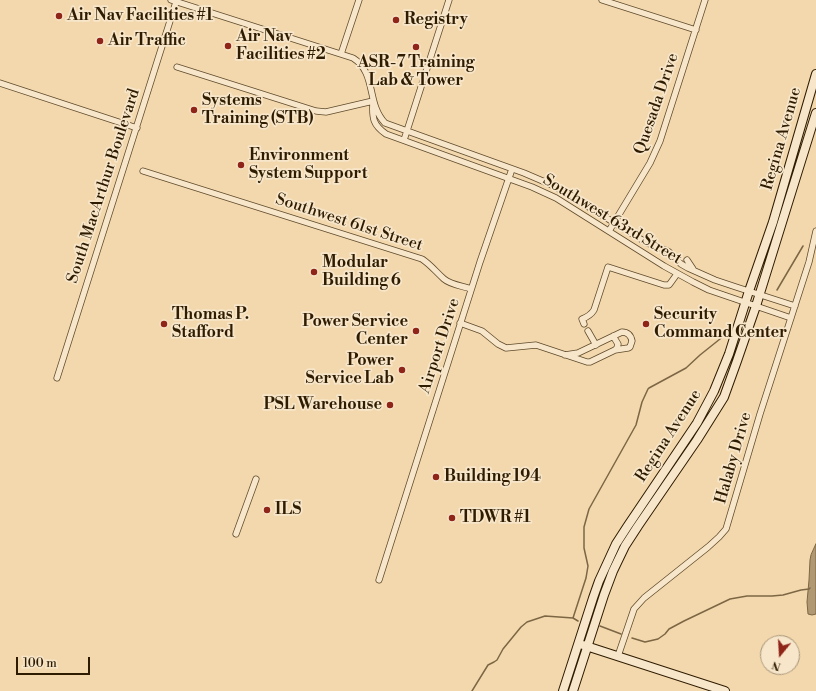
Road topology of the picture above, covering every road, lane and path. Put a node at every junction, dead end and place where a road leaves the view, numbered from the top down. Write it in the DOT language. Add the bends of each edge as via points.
graph roads {
  1 [pos="359,0"];
  2 [pos="449,0"];
  3 [pos="602,0"];
  4 [pos="705,0"];
  5 [pos="174,1"];
  6 [pos="696,30"];
  7 [pos="341,54"];
  8 [pos="177,67"];
  9 [pos="816,74"];
  10 [pos="0,83"];
  11 [pos="373,101"];
  12 [pos="816,114"];
  13 [pos="137,128"];
  14 [pos="408,131"];
  15 [pos="404,140"];
  16 [pos="512,169"];
  17 [pos="143,171"];
  18 [pos="509,178"];
  19 [pos="614,223"];
  20 [pos="816,231"];
  21 [pos="609,232"];
  22 [pos="687,260"];
  23 [pos="677,274"];
  24 [pos="700,274"];
  25 [pos="471,289"];
  26 [pos="749,291"];
  27 [pos="760,294"];
  28 [pos="746,302"];
  29 [pos="756,306"];
  30 [pos="796,306"];
  31 [pos="792,318"];
  32 [pos="583,322"];
  33 [pos="460,323"];
  34 [pos="588,331"];
  35 [pos="613,336"];
  36 [pos="596,345"];
  37 [pos="615,350"];
  38 [pos="565,355"];
  39 [pos="57,378"];
  40 [pos="256,479"];
  41 [pos="236,534"];
  42 [pos="379,580"];
  43 [pos="579,643"];
  44 [pos="587,646"];
  45 [pos="618,656"];
  46 [pos="563,691"];
  47 [pos="573,691"];
  48 [pos="725,691"];
  1 -- 7 [label="street"];
  2 -- 14 [label="street"];
  3 -- 6 [label="street"];
  4 -- 6 [label="street, Quesada Drive"];
  5 -- 7 [label="street, Southwest 63rd Street"];
  5 -- 13 [label="street, South MacArthur Boulevard"];
  6 -- 19 [label="street, Quesada Drive" via="660,141"];
  7 -- 11 [label="street, Southwest 63rd Street" via="353,58 364,68 368,74"];
  8 -- 11 [label="street" via="316,111 326,112"];
  9 -- 26 [label="main road, Regina Avenue" via="773,222"];
  10 -- 13 [label="street"];
  11 -- 14 [label="street, Southwest 63rd Street" via="379,117 385,123"];
  11 -- 15 [label="street, Southwest 63rd Street" via="374,122 379,129"];
  12 -- 27 [label="main road, Regina Avenue"];
  13 -- 39 [label="street, South MacArthur Boulevard"];
  14 -- 15 [label="street"];
  14 -- 16 [label="street, Southwest 63rd Street"];
  15 -- 18 [label="street, Southwest 63rd Street"];
  16 -- 18 [label="street, Airport Drive"];
  16 -- 19 [label="street, Southwest 63rd Street" via="552,185"];
  17 -- 25 [label="street, Southwest 61st Street" via="422,259 448,282"];
  18 -- 21 [label="street, Southwest 63rd Street" via="556,198"];
  18 -- 25 [label="street, Airport Drive"];
  19 -- 21 [label="street, Quesada Drive"];
  19 -- 24 [label="street, Southwest 63rd Street" via="647,243 669,252 681,264"];
  20 -- 30 [label="street, Halaby Drive"];
  21 -- 23 [label="street, Southwest 63rd Street"];
  22 -- 24 [label="street"];
  23 -- 28 [label="street, Southwest 63rd Street" via="709,290"];
  23 -- 32 [label="street" via="669,285 664,285 608,267 594,310"];
  24 -- 26 [label="street, Southwest 63rd Street"];
  25 -- 33 [label="street, Airport Drive"];
  26 -- 27 [label="street, Southwest 63rd Street"];
  26 -- 28 [label="main road, Regina Avenue"];
  27 -- 29 [label="main road, Regina Avenue"];
  27 -- 30 [label="street, Southwest 63rd Street"];
  28 -- 29 [label="street, Southwest 63rd Street"];
  28 -- 43 [label="main road, Regina Avenue" via="729,354 697,423 616,544 608,560"];
  29 -- 31 [label="street, Southwest 63rd Street"];
  29 -- 44 [label="main road, Regina Avenue" via="724,397 625,546 610,577"];
  30 -- 31 [label="street, Halaby Drive"];
  31 -- 45 [label="street, Halaby Drive" via="726,528 708,547 634,608"];
  33 -- 38 [label="street" via="482,331 506,348 536,345"];
  33 -- 42 [label="street, Airport Drive"];
  34 -- 36 [label="street"];
  35 -- 36 [label="street"];
  35 -- 37 [label="street" via="618,344"];
  35 -- 37 [label="street" via="626,332 632,341 630,347"];
  36 -- 38 [label="street" via="578,353"];
  37 -- 38 [label="street" via="590,362"];
  40 -- 41 [label="street"];
  43 -- 44 [label="main road"];
  43 -- 46 [label="main road, Regina Avenue"];
  44 -- 45 [label="main road"];
  44 -- 47 [label="main road, Regina Avenue"];
  45 -- 48 [label="main road"];
}
